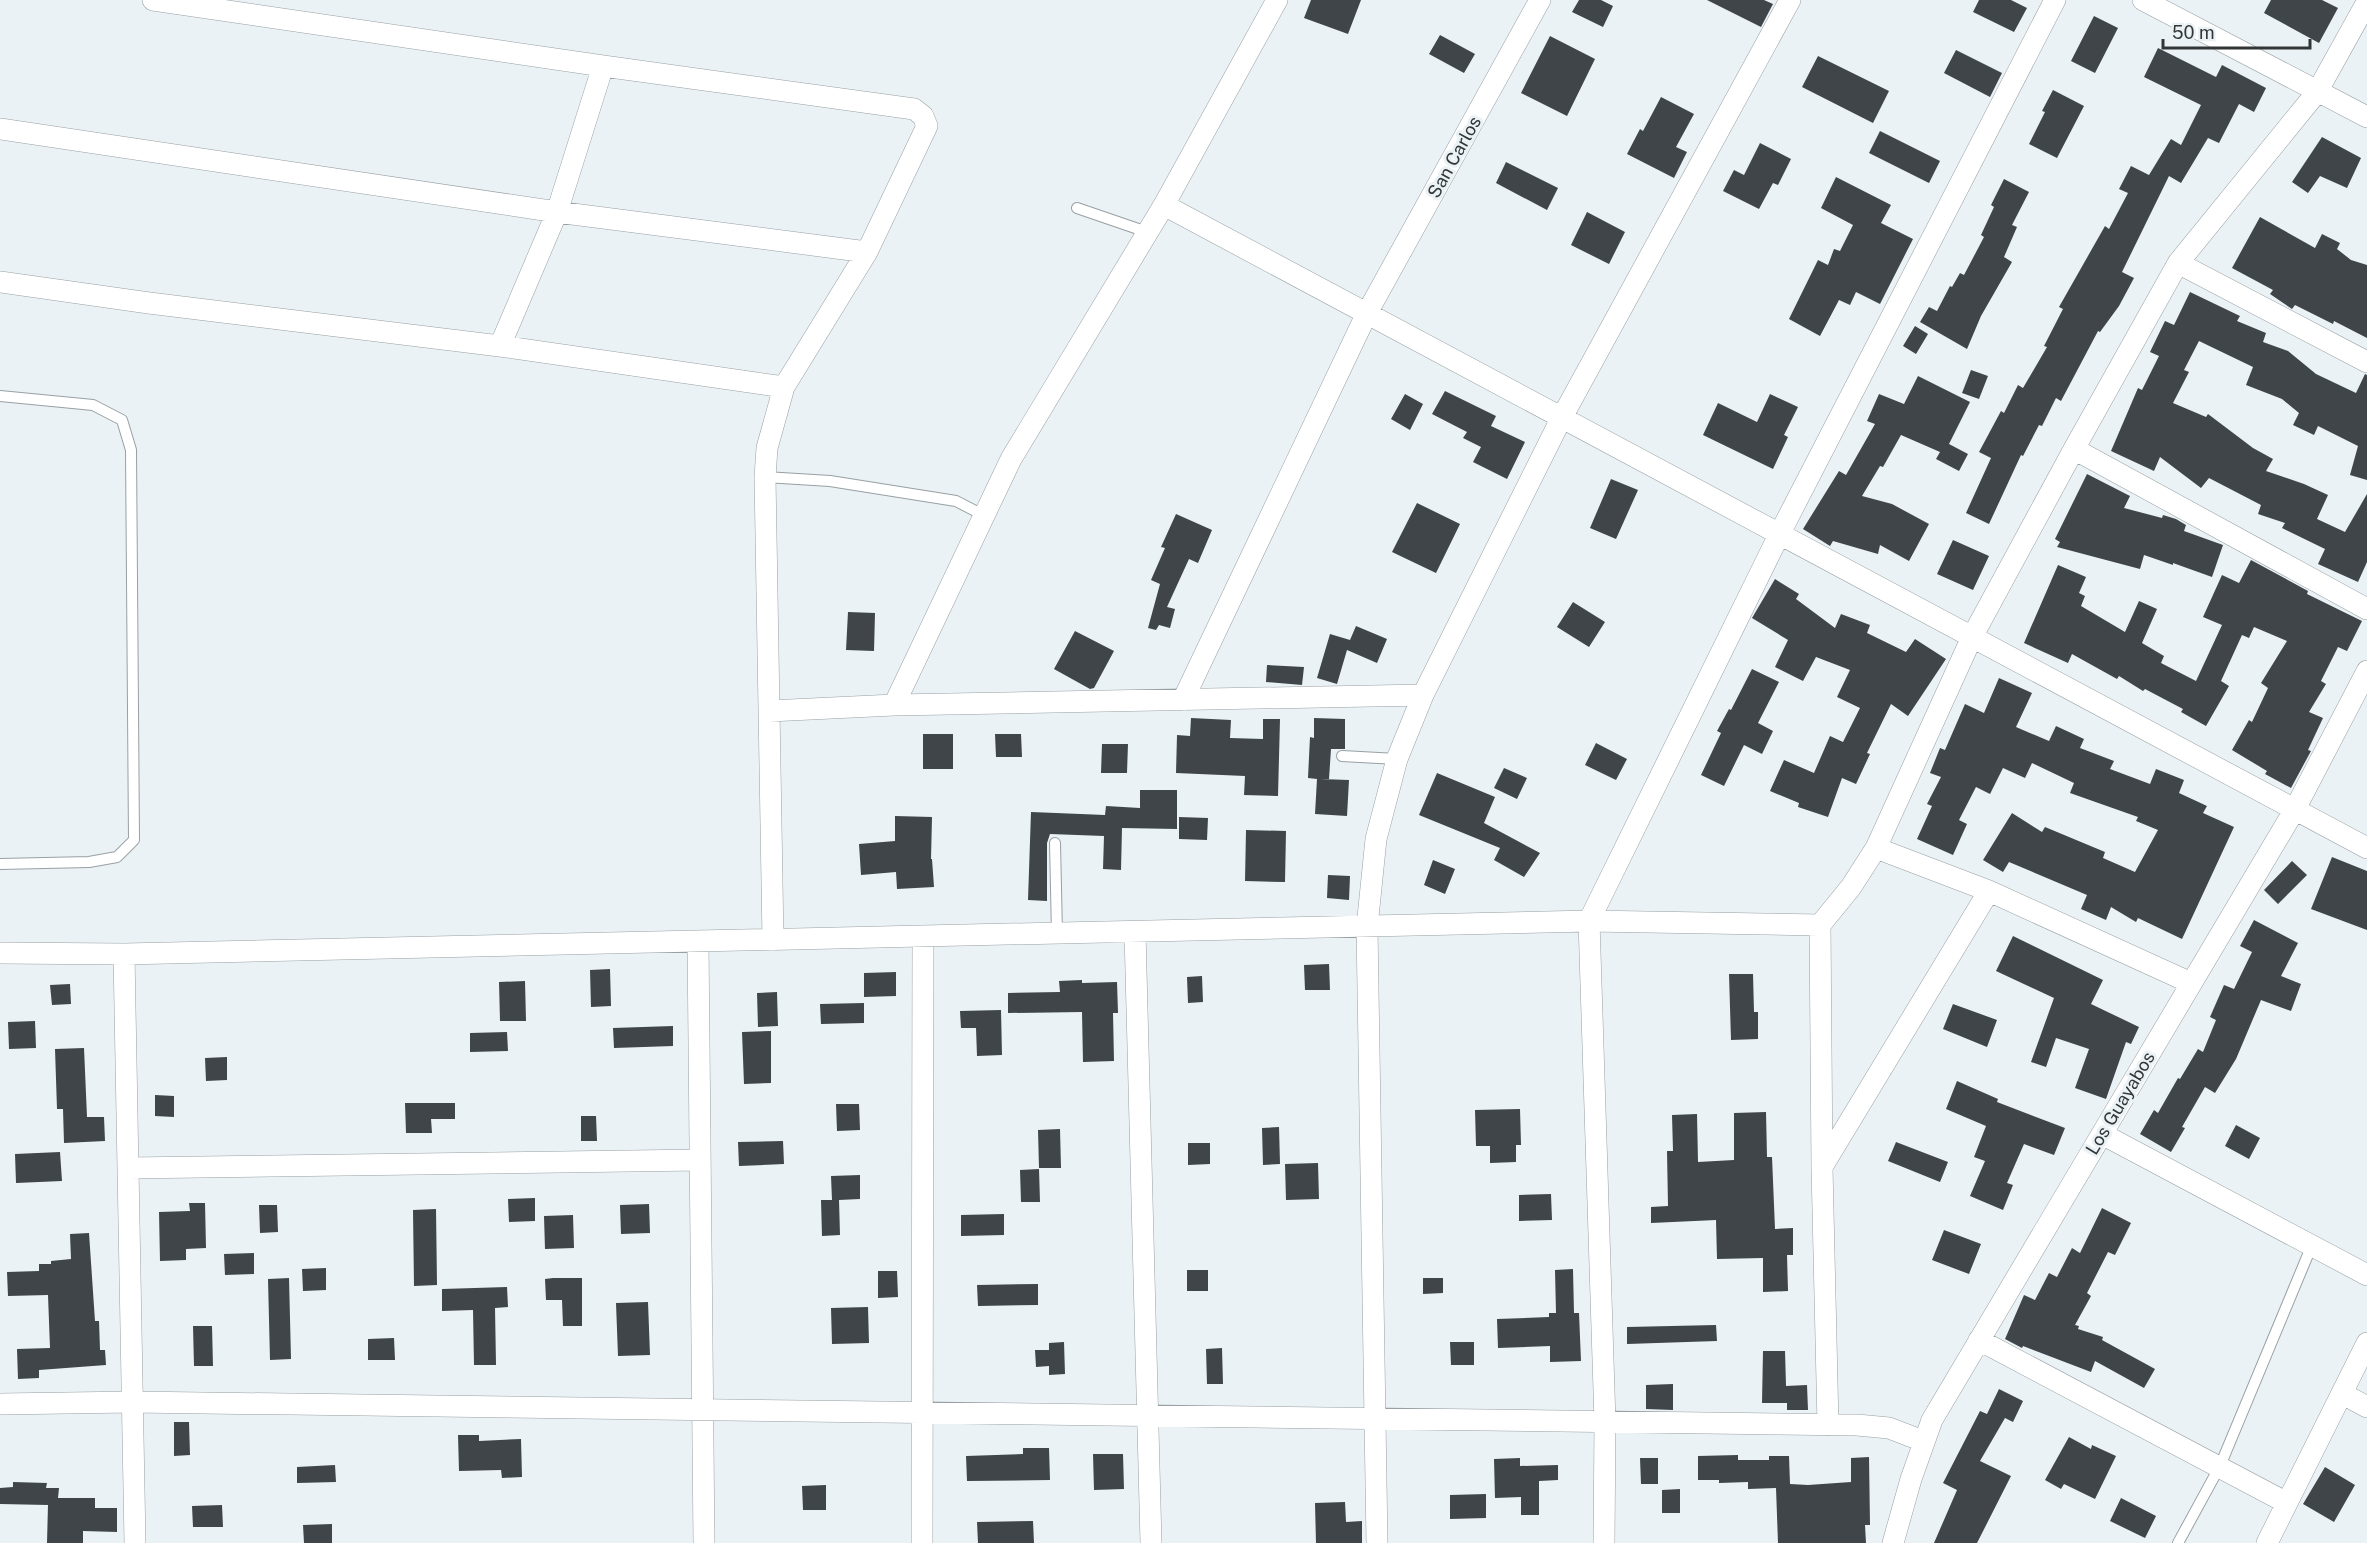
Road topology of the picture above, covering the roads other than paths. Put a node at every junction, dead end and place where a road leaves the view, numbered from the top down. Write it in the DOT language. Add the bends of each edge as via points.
graph roads {
  1 [pos="153,0"];
  2 [pos="1277,0"];
  3 [pos="1540,0"];
  4 [pos="1790,0"];
  5 [pos="2055,0"];
  6 [pos="2143,0"];
  7 [pos="2367,2"];
  8 [pos="603,66"];
  9 [pos="2317,92"];
  10 [pos="2367,117"];
  11 [pos="0,129"];
  12 [pos="1164,204"];
  13 [pos="1077,208"];
  14 [pos="557,212"];
  15 [pos="1147,232"];
  16 [pos="867,252"];
  17 [pos="2178,263"];
  18 [pos="0,282"];
  19 [pos="1367,313"];
  20 [pos="500,346"];
  21 [pos="2367,362"];
  22 [pos="784,387"];
  23 [pos="0,396"];
  24 [pos="1562,419"];
  25 [pos="2074,448"];
  26 [pos="765,477"];
  27 [pos="984,516"];
  28 [pos="1780,533"];
  29 [pos="2367,609"];
  30 [pos="1972,637"];
  31 [pos="2367,671"];
  32 [pos="1423,695"];
  33 [pos="1183,700"];
  34 [pos="894,705"];
  35 [pos="770,711"];
  36 [pos="1342,756"];
  37 [pos="1396,759"];
  38 [pos="2295,809"];
  39 [pos="1055,843"];
  40 [pos="1876,848"];
  41 [pos="2367,848"];
  42 [pos="0,864"];
  43 [pos="1989,891"];
  44 [pos="1589,921"];
  45 [pos="1820,925"];
  46 [pos="1367,927"];
  47 [pos="1135,932"];
  48 [pos="1057,934"];
  49 [pos="923,937"];
  50 [pos="773,940"];
  51 [pos="698,942"];
  52 [pos="0,953"];
  53 [pos="124,954"];
  54 [pos="2191,984"];
  55 [pos="2102,1134"];
  56 [pos="699,1160"];
  57 [pos="1822,1167"];
  58 [pos="129,1168"];
  59 [pos="2312,1245"];
  60 [pos="2367,1275"];
  61 [pos="1979,1340"];
  62 [pos="2367,1342"];
  63 [pos="2343,1394"];
  64 [pos="133,1402"];
  65 [pos="0,1404"];
  66 [pos="2367,1407"];
  67 [pos="701,1410"];
  68 [pos="922,1413"];
  69 [pos="1147,1416"];
  70 [pos="1375,1419"];
  71 [pos="1605,1422"];
  72 [pos="1828,1425"];
  73 [pos="1923,1441"];
  74 [pos="2220,1466"];
  75 [pos="2287,1503"];
  76 [pos="135,1543"];
  77 [pos="704,1543"];
  78 [pos="922,1543"];
  79 [pos="1151,1543"];
  80 [pos="1377,1543"];
  81 [pos="1604,1543"];
  82 [pos="1893,1543"];
  83 [pos="2178,1543"];
  84 [pos="2267,1543"];
  1 -- 8 [label="street"];
  2 -- 12 [label="street"];
  3 -- 19 [label="street, San Carlos"];
  4 -- 24 [label="street"];
  5 -- 28 [label="street"];
  6 -- 9 [label="street"];
  7 -- 9 [label="street"];
  8 -- 14 [label="street"];
  8 -- 16 [label="street" via="914,109 927,126"];
  9 -- 10 [label="street"];
  9 -- 17 [label="street"];
  11 -- 14 [label="street"];
  12 -- 15 [label="street"];
  12 -- 19 [label="street"];
  13 -- 15 [label="lane"];
  14 -- 16 [label="street"];
  14 -- 20 [label="street"];
  15 -- 27 [label="street" via="1011,459"];
  16 -- 22 [label="street"];
  17 -- 21 [label="street"];
  17 -- 25 [label="street"];
  18 -- 20 [label="street"];
  19 -- 24 [label="street"];
  19 -- 33 [label="street, San Carlos"];
  20 -- 22 [label="street"];
  22 -- 26 [label="street" via="767,448"];
  23 -- 42 [label="lane" via="93,405 122,420 131,450 135,840 117,857 89,862"];
  24 -- 28 [label="street"];
  24 -- 32 [label="street"];
  25 -- 29 [label="street"];
  25 -- 30 [label="street"];
  26 -- 27 [label="lane" via="830,481 956,501"];
  26 -- 35 [label="street"];
  27 -- 34 [label="street"];
  28 -- 30 [label="street"];
  28 -- 44 [label="street"];
  30 -- 38 [label="street"];
  30 -- 40 [label="street"];
  31 -- 38 [label="street, Los Guayabos"];
  32 -- 33 [label="street"];
  32 -- 37 [label="street"];
  33 -- 34 [label="street"];
  34 -- 35 [label="street"];
  35 -- 50 [label="street"];
  36 -- 37 [label="lane"];
  37 -- 46 [label="street" via="1376,839"];
  38 -- 41 [label="street"];
  38 -- 54 [label="street, Los Guayabos"];
  39 -- 48 [label="lane"];
  40 -- 43 [label="street"];
  40 -- 45 [label="street"];
  43 -- 54 [label="street"];
  43 -- 57 [label="street"];
  44 -- 45 [label="street"];
  44 -- 46 [label="street"];
  44 -- 71 [label="street"];
  45 -- 57 [label="street"];
  46 -- 47 [label="street"];
  46 -- 70 [label="street"];
  47 -- 48 [label="street"];
  47 -- 69 [label="street"];
  48 -- 49 [label="street"];
  49 -- 50 [label="street"];
  49 -- 68 [label="street"];
  50 -- 51 [label="street"];
  51 -- 53 [label="street"];
  51 -- 56 [label="street"];
  52 -- 53 [label="street"];
  53 -- 58 [label="street"];
  54 -- 55 [label="street, Los Guayabos"];
  55 -- 59 [label="street"];
  55 -- 61 [label="street, Los Guayabos"];
  56 -- 58 [label="street"];
  56 -- 67 [label="street"];
  57 -- 72 [label="street"];
  58 -- 64 [label="street"];
  59 -- 60 [label="street"];
  59 -- 74 [label="lane"];
  61 -- 73 [label="street, Los Guayabos"];
  61 -- 74 [label="street"];
  62 -- 63 [label="street"];
  63 -- 66 [label="street"];
  63 -- 75 [label="street"];
  64 -- 65 [label="street"];
  64 -- 67 [label="street"];
  64 -- 76 [label="street"];
  67 -- 68 [label="street"];
  67 -- 77 [label="street"];
  68 -- 69 [label="street"];
  68 -- 78 [label="street"];
  69 -- 70 [label="street"];
  69 -- 79 [label="street"];
  70 -- 71 [label="street"];
  70 -- 80 [label="street"];
  71 -- 72 [label="street"];
  71 -- 81 [label="street"];
  72 -- 73 [label="street" via="1889,1428"];
  73 -- 82 [label="street, Los Guayabos"];
  74 -- 75 [label="street"];
  74 -- 83 [label="lane"];
  75 -- 84 [label="street"];
}
